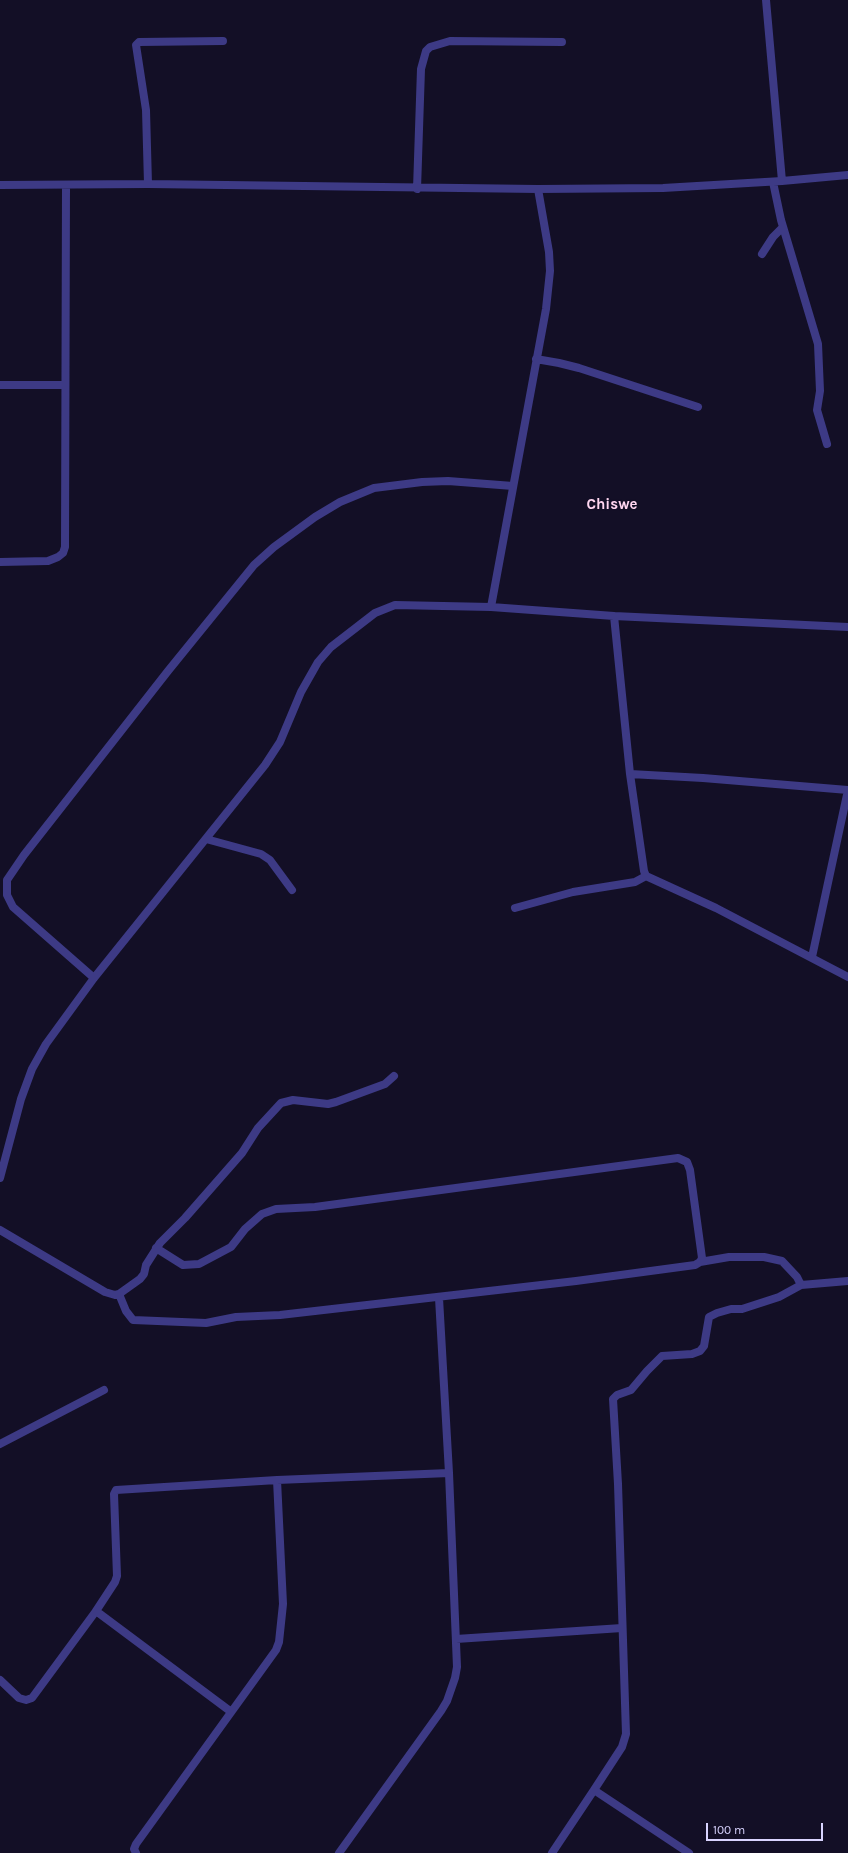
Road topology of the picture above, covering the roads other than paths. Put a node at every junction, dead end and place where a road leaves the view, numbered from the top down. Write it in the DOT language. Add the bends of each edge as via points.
graph roads {
  1 [pos="766,0"];
  2 [pos="223,41"];
  3 [pos="562,42"];
  4 [pos="848,175"];
  5 [pos="782,181"];
  6 [pos="773,182"];
  7 [pos="148,184"];
  8 [pos="0,185"];
  9 [pos="66,186"];
  10 [pos="418,189"];
  11 [pos="538,189"];
  12 [pos="783,226"];
  13 [pos="762,254"];
  14 [pos="536,359"];
  15 [pos="0,385"];
  16 [pos="64,385"];
  17 [pos="698,407"];
  18 [pos="827,444"];
  19 [pos="513,486"];
  20 [pos="0,562"];
  21 [pos="491,607"];
  22 [pos="614,616"];
  23 [pos="848,627"];
  24 [pos="630,774"];
  25 [pos="848,790"];
  26 [pos="206,839"];
  27 [pos="646,876"];
  28 [pos="292,890"];
  29 [pos="515,908"];
  30 [pos="812,957"];
  31 [pos="848,977"];
  32 [pos="94,978"];
  33 [pos="394,1076"];
  34 [pos="0,1178"];
  35 [pos="0,1230"];
  36 [pos="156,1248"];
  37 [pos="700,1262"];
  38 [pos="848,1281"];
  39 [pos="801,1285"];
  40 [pos="119,1294"];
  41 [pos="439,1298"];
  42 [pos="104,1390"];
  43 [pos="0,1444"];
  44 [pos="449,1473"];
  45 [pos="277,1480"];
  46 [pos="96,1612"];
  47 [pos="622,1628"];
  48 [pos="456,1639"];
  49 [pos="0,1680"];
  50 [pos="230,1712"];
  51 [pos="594,1790"];
  52 [pos="136,1853"];
  53 [pos="339,1853"];
  54 [pos="552,1853"];
  55 [pos="688,1853"];
  1 -- 5 [label="street"];
  2 -- 7 [label="street" via="139,42 136,45 146,110"];
  3 -- 10 [label="street" via="455,41 440,44 426,51 421,68"];
  4 -- 5 [label="street"];
  5 -- 6 [label="street"];
  6 -- 11 [label="street" via="664,188"];
  6 -- 12 [label="street"];
  7 -- 9 [label="street"];
  7 -- 10 [label="street"];
  8 -- 9 [label="street"];
  9 -- 16 [label="street"];
  10 -- 11 [label="street"];
  11 -- 14 [label="street" via="550,271"];
  12 -- 13 [label="street"];
  12 -- 18 [label="street" via="818,344 820,391 817,410"];
  14 -- 17 [label="street" via="559,362"];
  14 -- 19 [label="street"];
  15 -- 16 [label="street"];
  16 -- 20 [label="street" via="63,553 48,561"];
  19 -- 21 [label="street"];
  19 -- 32 [label="street" via="448,480 374,488 340,502 315,517 254,565 168,671 7,880 7,895 13,907"];
  21 -- 22 [label="street"];
  21 -- 26 [label="street" via="395,605 375,613 353,628 318,662 301,692 280,742 265,765"];
  22 -- 23 [label="street"];
  22 -- 24 [label="street"];
  24 -- 25 [label="street"];
  24 -- 27 [label="street"];
  25 -- 30 [label="street"];
  26 -- 28 [label="street" via="261,854 270,860"];
  26 -- 32 [label="street"];
  27 -- 29 [label="street" via="635,882 573,892"];
  27 -- 30 [label="street"];
  30 -- 31 [label="street"];
  32 -- 34 [label="street" via="39,1055 21,1099"];
  33 -- 36 [label="street" via="385,1084 328,1104 293,1100 281,1103 258,1128 242,1153"];
  35 -- 40 [label="street" via="105,1292"];
  36 -- 37 [label="street" via="183,1265 199,1264 231,1247 245,1229 262,1214 276,1209 315,1207 678,1158 687,1162 690,1170 702,1258"];
  36 -- 40 [label="street" via="140,1279"];
  37 -- 39 [label="street" via="729,1257 764,1257 782,1261 798,1277"];
  37 -- 41 [label="street" via="695,1265"];
  38 -- 39 [label="street"];
  39 -- 47 [label="street" via="779,1297 709,1317 704,1346 700,1351 662,1356 631,1390 613,1399"];
  40 -- 41 [label="street" via="133,1320 206,1323 236,1317 280,1315"];
  41 -- 44 [label="street"];
  42 -- 43 [label="street"];
  44 -- 45 [label="street"];
  44 -- 48 [label="street"];
  45 -- 46 [label="street" via="116,1490 114,1494 117,1576"];
  45 -- 50 [label="street" via="283,1604 279,1642 276,1650"];
  46 -- 49 [label="street" via="32,1698 19,1698"];
  46 -- 50 [label="street"];
  47 -- 48 [label="street"];
  47 -- 51 [label="street" via="626,1734 622,1747"];
  48 -- 53 [label="street" via="456,1672 447,1701"];
  50 -- 52 [label="street" via="136,1844"];
  51 -- 54 [label="street"];
  51 -- 55 [label="street"];
}
